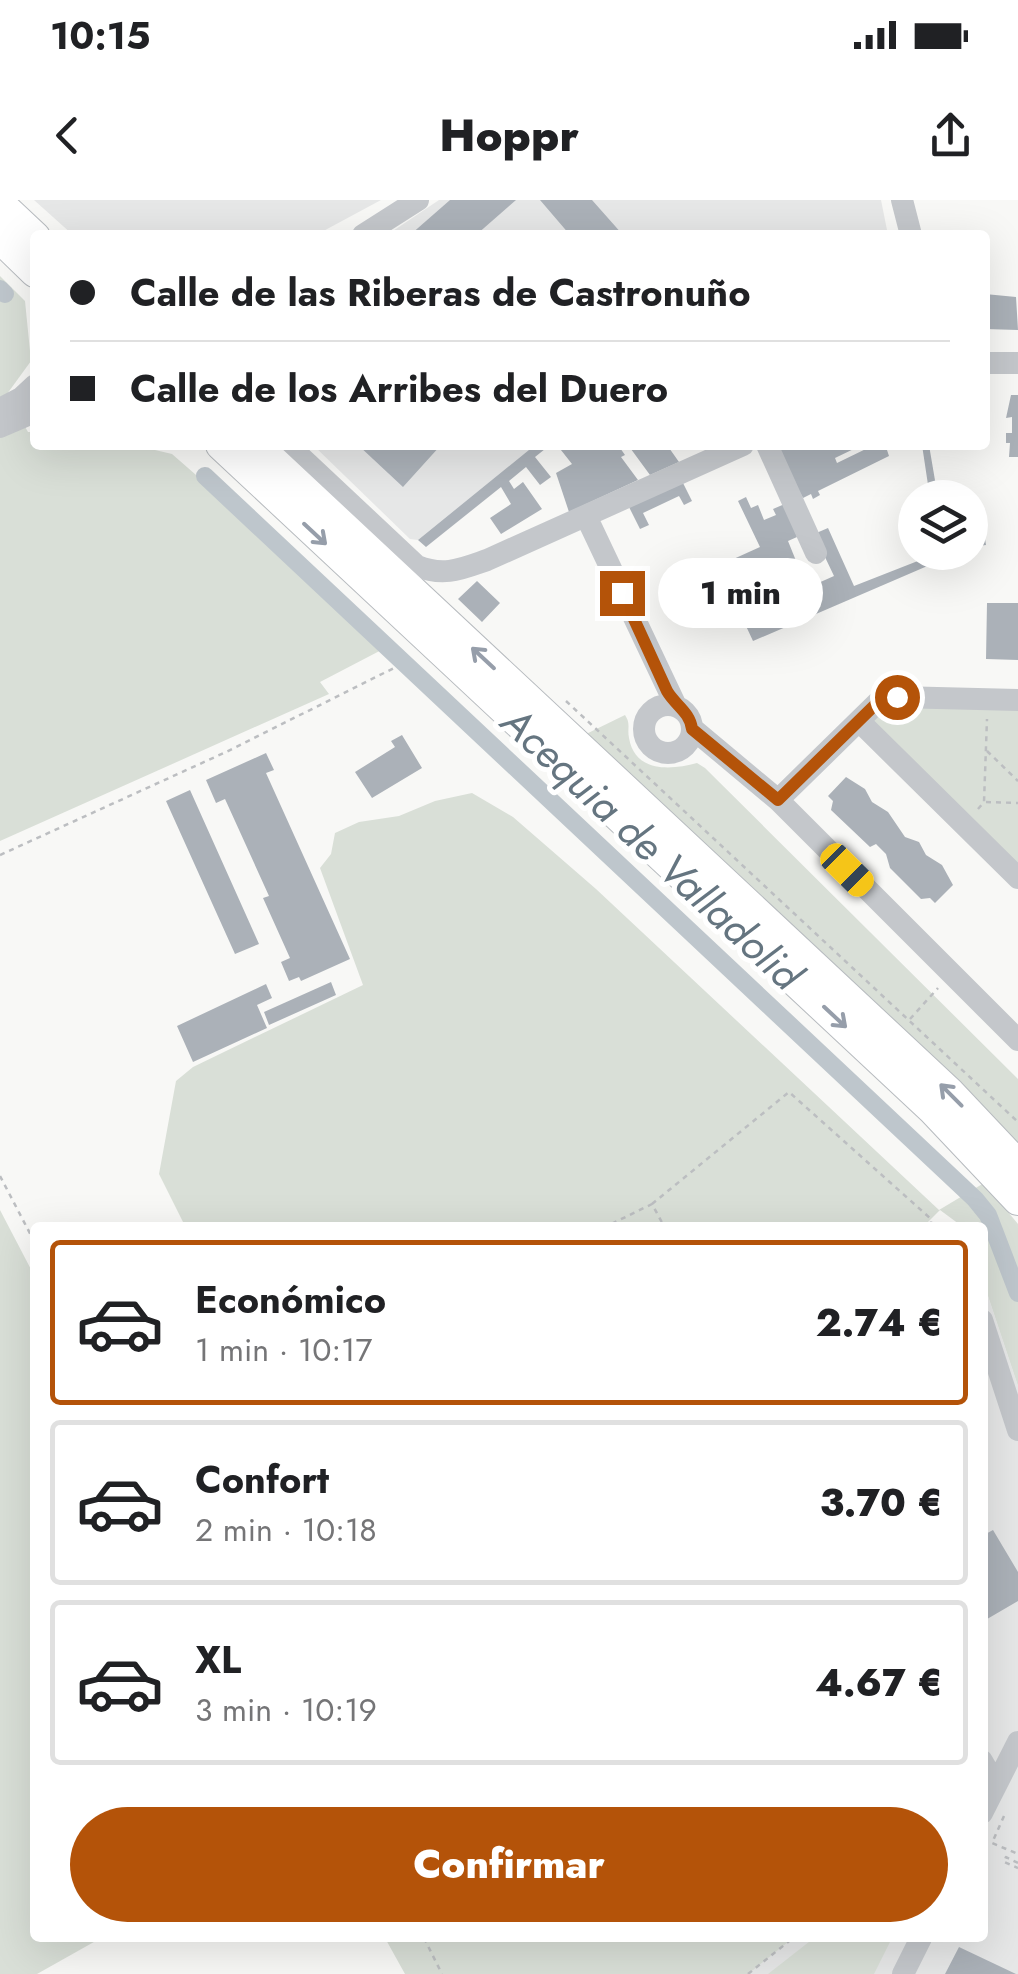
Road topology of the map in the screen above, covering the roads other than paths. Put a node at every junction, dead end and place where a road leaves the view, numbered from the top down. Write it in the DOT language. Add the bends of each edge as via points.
graph roads {
  1 [pos="418,200"];
  2 [pos="902,200"];
  3 [pos="0,204"];
  4 [pos="371,230"];
  5 [pos="910,230"];
  6 [pos="0,238"];
  7 [pos="30,259"];
  8 [pos="30,261"];
  9 [pos="990,363"];
  10 [pos="1018,363"];
  11 [pos="30,390"];
  12 [pos="0,409"];
  13 [pos="30,414"];
  14 [pos="0,427"];
  15 [pos="293,450"];
  16 [pos="732,450"];
  17 [pos="769,450"];
  18 [pos="250,456"];
  19 [pos="586,516"];
  20 [pos="816,553"];
  21 [pos="1018,700"];
  22 [pos="669,701"];
  23 [pos="859,721"];
  24 [pos="690,737"];
  25 [pos="778,800"];
  26 [pos="1018,878"];
  27 [pos="1018,1040"];
  28 [pos="1018,1165"];
  29 [pos="1018,1200"];
  30 [pos="988,1338"];
  31 [pos="1018,1430"];
  32 [pos="1018,1742"];
  33 [pos="988,1771"];
  34 [pos="996,1784"];
  35 [pos="988,1802"];
  36 [pos="919,1942"];
  37 [pos="903,1974"];
  1 -- 4 [label="street"];
  2 -- 5 [label="street"];
  3 -- 7 [label="main road"];
  6 -- 8 [label="main road"];
  9 -- 10 [label="street"];
  11 -- 12 [label="street"];
  13 -- 14 [label="street"];
  15 -- 19 [label="street" via="417,566 434,573 488,560"];
  16 -- 19 [label="street"];
  17 -- 20 [label="street"];
  28 -- 18 [label="main road, one-way" via="950,1093"];
  18 -- 29 [label="main road, one-way" via="904,1082"];
  19 -- 22 [label="street"];
  21 -- 23 [label="street" via="897,697 879,701"];
  22 -- 24 [label="street" via="688,715"];
  22 -- 24 [label="street" via="645,721 645,738 664,753"];
  23 -- 25 [label="street"];
  23 -- 26 [label="street"];
  24 -- 25 [label="street" via="717,746"];
  25 -- 27 [label="street"];
  30 -- 31 [label="street"];
  32 -- 34 [label="street"];
  33 -- 34 [label="street"];
  34 -- 35 [label="street"];
  36 -- 37 [label="street"];
}
